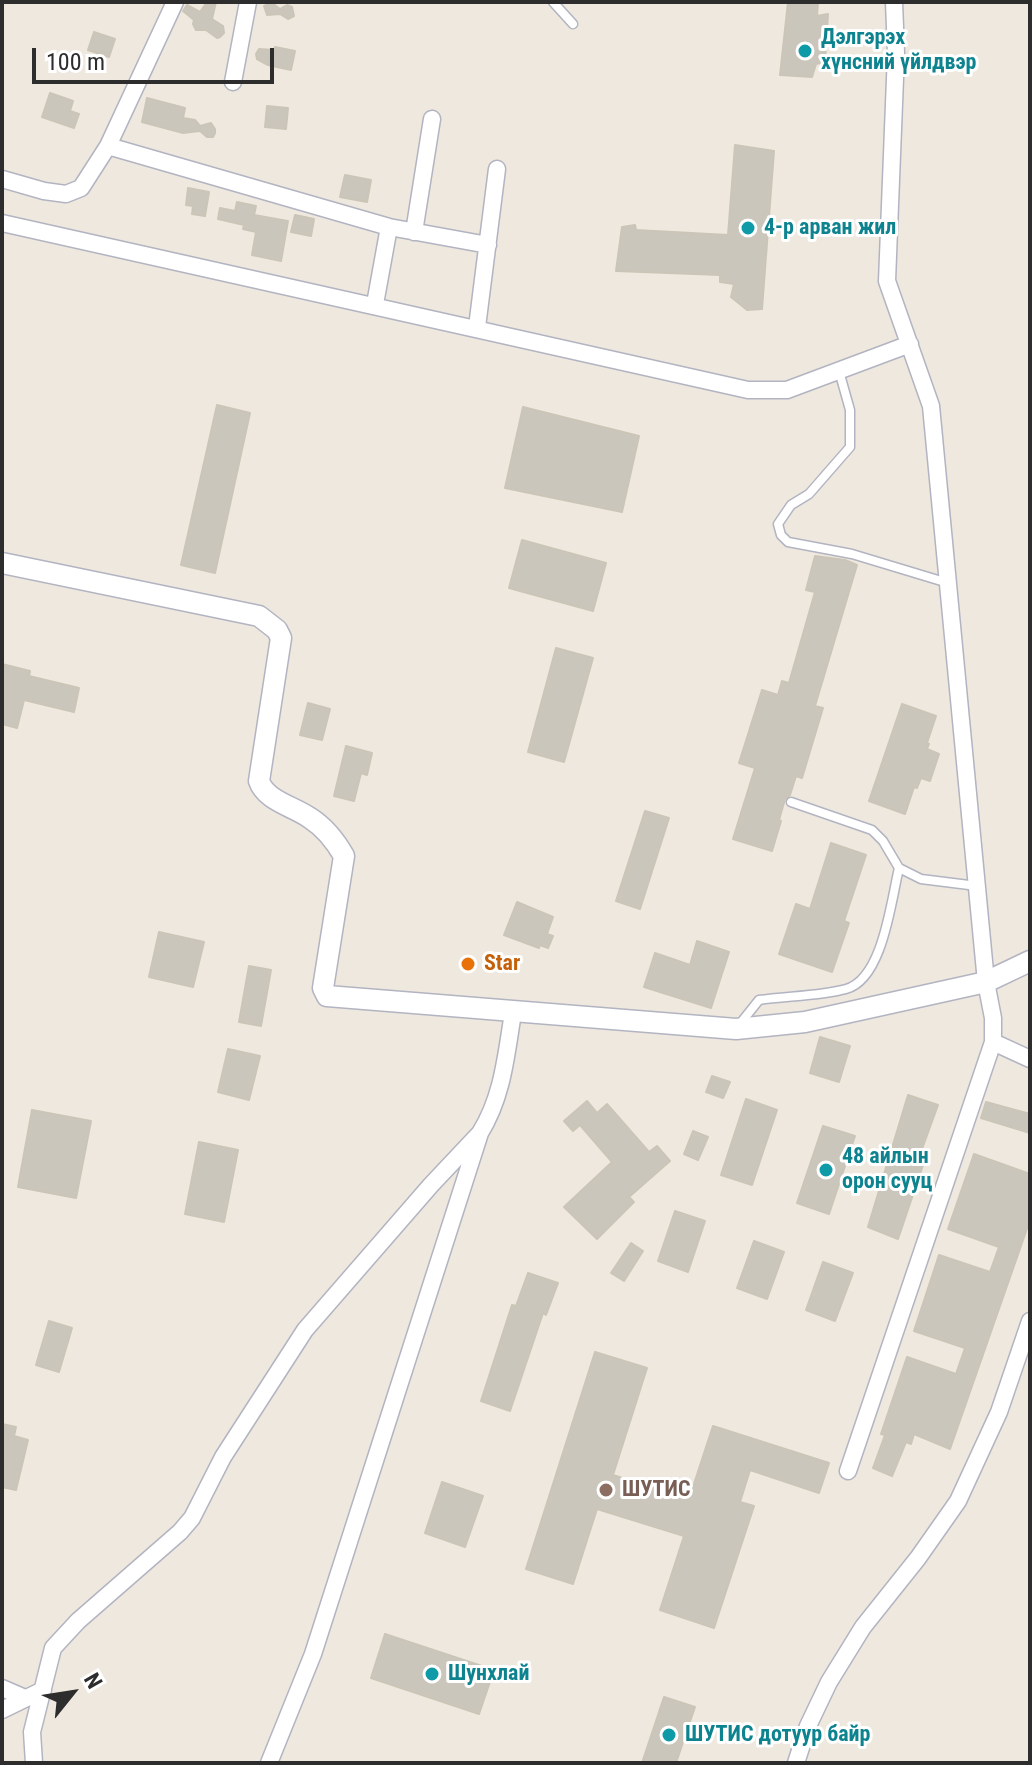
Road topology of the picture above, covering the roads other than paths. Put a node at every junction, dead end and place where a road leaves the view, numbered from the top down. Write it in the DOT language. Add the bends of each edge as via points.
graph roads {
  1 [pos="175,2"];
  2 [pos="248,2"];
  3 [pos="553,2"];
  4 [pos="894,2"];
  5 [pos="573,24"];
  6 [pos="233,82"];
  7 [pos="432,119"];
  8 [pos="108,146"];
  9 [pos="497,169"];
  10 [pos="2,179"];
  11 [pos="2,223"];
  12 [pos="389,227"];
  13 [pos="414,232"];
  14 [pos="488,245"];
  15 [pos="375,304"];
  16 [pos="477,327"];
  17 [pos="910,344"];
  18 [pos="839,371"];
  19 [pos="2,563"];
  20 [pos="948,583"];
  21 [pos="791,802"];
  22 [pos="899,868"];
  23 [pos="977,886"];
  24 [pos="1030,961"];
  25 [pos="986,982"];
  26 [pos="513,1013"];
  27 [pos="736,1029"];
  28 [pos="993,1042"];
  29 [pos="1030,1059"];
  30 [pos="480,1133"];
  31 [pos="1030,1321"];
  32 [pos="848,1471"];
  33 [pos="2,1688"];
  34 [pos="43,1690"];
  35 [pos="25,1698"];
  36 [pos="2,1710"];
  37 [pos="34,1763"];
  38 [pos="269,1763"];
  39 [pos="796,1763"];
  1 -- 8 [label="street"];
  2 -- 6 [label="street"];
  3 -- 5 [label="lane"];
  4 -- 17 [label="street" via="887,281"];
  7 -- 13 [label="street"];
  8 -- 10 [label="street" via="81,188 66,194"];
  8 -- 12 [label="street"];
  9 -- 14 [label="street"];
  11 -- 15 [label="street"];
  12 -- 13 [label="street"];
  12 -- 15 [label="street"];
  13 -- 14 [label="street"];
  14 -- 16 [label="street"];
  15 -- 16 [label="street"];
  16 -- 18 [label="street" via="748,390 787,390"];
  17 -- 18 [label="street"];
  17 -- 20 [label="street" via="931,406"];
  18 -- 20 [label="lane" via="850,410 850,447 809,494 791,505 778,524 781,535 788,542 852,554"];
  19 -- 26 [label="street" via="259,616 277,630 281,638 259,781 264,792 312,819 344,856 325,995"];
  20 -- 23 [label="street"];
  21 -- 22 [label="lane" via="872,830"];
  22 -- 23 [label="lane" via="921,879"];
  22 -- 27 [label="lane" via="876,961 865,978 848,989 759,1000"];
  23 -- 25 [label="street"];
  24 -- 25 [label="street"];
  25 -- 27 [label="street" via="805,1022"];
  25 -- 28 [label="street"];
  26 -- 27 [label="street"];
  26 -- 30 [label="street" via="499,1095"];
  28 -- 29 [label="street"];
  28 -- 32 [label="street"];
  30 -- 34 [label="street" via="305,1330 223,1457 192,1518 53,1648"];
  30 -- 38 [label="street" via="313,1654"];
  31 -- 39 [label="street" via="999,1412 958,1501 863,1627 829,1682"];
  33 -- 35 [label="street"];
  34 -- 35 [label="street"];
  34 -- 37 [label="street" via="32,1732"];
  35 -- 36 [label="street"];
}
